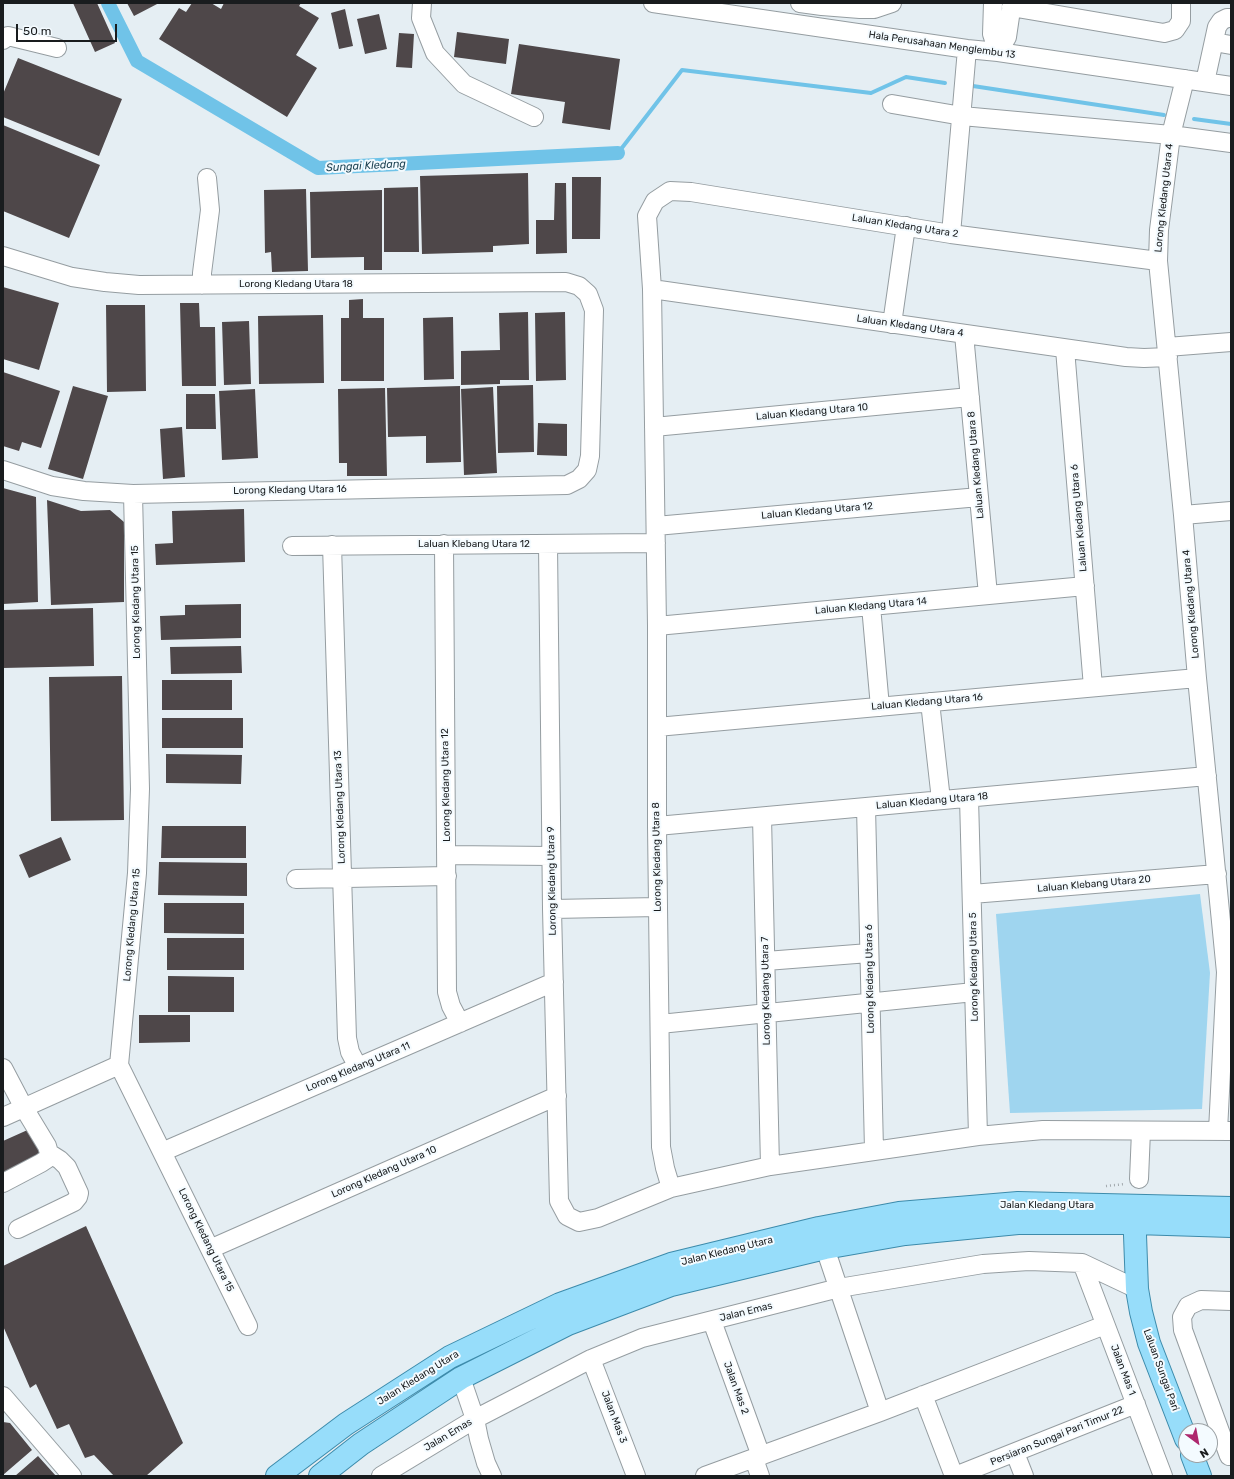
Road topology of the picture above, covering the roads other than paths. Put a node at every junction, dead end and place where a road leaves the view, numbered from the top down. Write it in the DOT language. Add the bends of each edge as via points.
graph roads {
  1 [pos="422,3"];
  2 [pos="653,3"];
  3 [pos="800,3"];
  4 [pos="892,3"];
  5 [pos="1181,3"];
  6 [pos="988,4"];
  7 [pos="1012,5"];
  8 [pos="1231,18"];
  9 [pos="3,40"];
  10 [pos="1222,44"];
  11 [pos="57,48"];
  12 [pos="967,49"];
  13 [pos="998,52"];
  14 [pos="1185,79"];
  15 [pos="1205,82"];
  16 [pos="1231,86"];
  17 [pos="892,104"];
  18 [pos="962,116"];
  19 [pos="534,117"];
  20 [pos="1171,135"];
  21 [pos="1231,143"];
  22 [pos="207,178"];
  23 [pos="655,201"];
  24 [pos="906,226"];
  25 [pos="951,234"];
  26 [pos="3,256"];
  27 [pos="1158,261"];
  28 [pos="202,285"];
  29 [pos="652,289"];
  30 [pos="892,324"];
  31 [pos="964,334"];
  32 [pos="1231,342"];
  33 [pos="1065,349"];
  34 [pos="1167,352"];
  35 [pos="970,397"];
  36 [pos="654,427"];
  37 [pos="3,470"];
  38 [pos="579,479"];
  39 [pos="133,494"];
  40 [pos="979,497"];
  41 [pos="1231,511"];
  42 [pos="1184,515"];
  43 [pos="656,534"];
  44 [pos="444,544"];
  45 [pos="548,544"];
  46 [pos="332,545"];
  47 [pos="292,546"];
  48 [pos="1085,586"];
  49 [pos="988,595"];
  50 [pos="871,606"];
  51 [pos="657,626"];
  52 [pos="1197,678"];
  53 [pos="1093,687"];
  54 [pos="930,702"];
  55 [pos="880,707"];
  56 [pos="657,727"];
  57 [pos="1207,776"];
  58 [pos="970,798"];
  59 [pos="941,800"];
  60 [pos="866,807"];
  61 [pos="762,817"];
  62 [pos="657,826"];
  63 [pos="447,855"];
  64 [pos="551,856"];
  65 [pos="1217,874"];
  66 [pos="447,876"];
  67 [pos="342,878"];
  68 [pos="296,879"];
  69 [pos="972,894"];
  70 [pos="658,907"];
  71 [pos="552,909"];
  72 [pos="869,952"];
  73 [pos="766,961"];
  74 [pos="1229,971"];
  75 [pos="554,982"];
  76 [pos="974,992"];
  77 [pos="870,1003"];
  78 [pos="767,1013"];
  79 [pos="460,1023"];
  80 [pos="660,1024"];
  81 [pos="119,1065"];
  82 [pos="358,1066"];
  83 [pos="3,1068"];
  84 [pos="557,1096"];
  85 [pos="24,1108"];
  86 [pos="3,1117"];
  87 [pos="1141,1131"];
  88 [pos="1225,1131"];
  89 [pos="978,1136"];
  90 [pos="874,1150"];
  91 [pos="49,1152"];
  92 [pos="162,1152"];
  93 [pos="770,1166"];
  94 [pos="1138,1180"];
  95 [pos="3,1183"];
  96 [pos="671,1188"];
  97 [pos="1231,1208"];
  98 [pos="1134,1214"];
  99 [pos="1231,1226"];
  100 [pos="18,1229"];
  101 [pos="825,1248"];
  102 [pos="210,1249"];
  103 [pos="1082,1263"];
  104 [pos="839,1288"];
  105 [pos="1137,1289"];
  106 [pos="1231,1302"];
  107 [pos="712,1321"];
  108 [pos="1105,1325"];
  109 [pos="248,1326"];
  110 [pos="591,1359"];
  111 [pos="461,1378"];
  112 [pos="923,1395"];
  113 [pos="3,1396"];
  114 [pos="1136,1404"];
  115 [pos="880,1412"];
  116 [pos="475,1419"];
  117 [pos="1180,1423"];
  118 [pos="1225,1451"];
  119 [pos="1016,1453"];
  120 [pos="757,1457"];
  121 [pos="1195,1463"];
  122 [pos="72,1476"];
  123 [pos="276,1476"];
  124 [pos="320,1476"];
  125 [pos="381,1476"];
  126 [pos="492,1476"];
  127 [pos="636,1476"];
  128 [pos="705,1476"];
  129 [pos="760,1476"];
  130 [pos="954,1476"];
  131 [pos="1024,1476"];
  132 [pos="1163,1476"];
  133 [pos="1200,1476"];
  1 -- 19 [label="street" via="421,18 435,54 464,84"];
  2 -- 12 [label="street, Hala Perusahaan Menglembu 13"];
  3 -- 4 [label="street" via="860,9 874,9"];
  5 -- 7 [label="street" via="1181,21 1175,30 1164,33"];
  6 -- 13 [label="street" via="992,34"];
  7 -- 13 [label="street" via="1007,37"];
  8 -- 10 [label="street" via="1221,21 1217,27"];
  9 -- 11 [label="street" via="8,36"];
  10 -- 15 [label="street"];
  12 -- 13 [label="street, Hala Perusahaan Menglembu 13"];
  12 -- 18 [label="street"];
  13 -- 14 [label="street, Hala Perusahaan Menglembu 13"];
  14 -- 15 [label="street, Hala Perusahaan Menglembu 13"];
  14 -- 20 [label="street, Lorong Kledang Utara 4"];
  15 -- 16 [label="street, Hala Perusahaan Menglembu 13"];
  17 -- 18 [label="street"];
  18 -- 20 [label="street"];
  18 -- 25 [label="street"];
  20 -- 21 [label="street"];
  20 -- 27 [label="street, Lorong Kledang Utara 4" via="1159,230"];
  22 -- 28 [label="street" via="210,210"];
  23 -- 24 [label="street, Laluan Kledang Utara 2" via="670,191 691,192"];
  23 -- 29 [label="street, Lorong Kledang Utara 8" via="647,216"];
  24 -- 25 [label="street, Laluan Kledang Utara 2"];
  24 -- 30 [label="street"];
  25 -- 27 [label="street, Laluan Kledang Utara 2"];
  26 -- 28 [label="street, Lorong Kledang Utara 18" via="72,277 105,282"];
  27 -- 34 [label="street, Lorong Kledang Utara 4"];
  28 -- 38 [label="street, Lorong Kledang Utara 18" via="566,282 579,286 588,294 594,310 590,456 587,470"];
  29 -- 30 [label="street, Laluan Kledang Utara 4"];
  29 -- 36 [label="street, Lorong Kledang Utara 8"];
  30 -- 31 [label="street, Laluan Kledang Utara 4"];
  31 -- 33 [label="street, Laluan Kledang Utara 4"];
  31 -- 35 [label="street, Laluan Kledang Utara 8"];
  32 -- 34 [label="street, Laluan Kledang Utara 4"];
  33 -- 34 [label="street, Laluan Kledang Utara 4" via="1144,358"];
  33 -- 48 [label="street, Laluan Kledang Utara 6"];
  34 -- 42 [label="street, Lorong Kledang Utara 4"];
  35 -- 36 [label="street, Laluan Kledang Utara 10"];
  35 -- 40 [label="street, Laluan Kledang Utara 8"];
  36 -- 43 [label="street, Lorong Kledang Utara 8"];
  37 -- 39 [label="street, Lorong Kledang Utara 16" via="52,486"];
  38 -- 39 [label="street, Lorong Kledang Utara 16" via="567,485"];
  39 -- 81 [label="street, Lorong Kledang Utara 15" via="140,789 137,873"];
  40 -- 43 [label="street, Laluan Kledang Utara 12"];
  40 -- 49 [label="street, Laluan Kledang Utara 8"];
  41 -- 42 [label="street"];
  42 -- 52 [label="street, Lorong Kledang Utara 4"];
  43 -- 45 [label="street, Laluan Klebang Utara 12"];
  43 -- 51 [label="street, Lorong Kledang Utara 8"];
  44 -- 45 [label="street, Laluan Klebang Utara 12"];
  44 -- 46 [label="street, Laluan Klebang Utara 12"];
  44 -- 63 [label="street, Lorong Kledang Utara 12"];
  45 -- 64 [label="street, Lorong Kledang Utara 9"];
  46 -- 47 [label="street, Laluan Klebang Utara 12"];
  46 -- 67 [label="street, Lorong Kledang Utara 13"];
  48 -- 49 [label="street, Laluan Kledang Utara 14"];
  48 -- 53 [label="street, Laluan Kledang Utara 6"];
  49 -- 50 [label="street, Laluan Kledang Utara 14"];
  50 -- 51 [label="street, Laluan Kledang Utara 14"];
  50 -- 55 [label="street"];
  51 -- 56 [label="street, Lorong Kledang Utara 8"];
  52 -- 53 [label="street, Laluan Kledang Utara 16"];
  52 -- 57 [label="street, Lorong Kledang Utara 4"];
  53 -- 54 [label="street, Laluan Kledang Utara 16"];
  54 -- 55 [label="street, Laluan Kledang Utara 16"];
  54 -- 59 [label="street"];
  55 -- 56 [label="street, Laluan Kledang Utara 16"];
  56 -- 62 [label="street, Lorong Kledang Utara 8"];
  57 -- 58 [label="street, Laluan Kledang Utara 18"];
  57 -- 65 [label="street, Lorong Kledang Utara 4"];
  58 -- 59 [label="street, Laluan Kledang Utara 18"];
  58 -- 69 [label="street, Lorong Kledang Utara 5"];
  59 -- 60 [label="street, Laluan Kledang Utara 18"];
  60 -- 61 [label="street, Laluan Kledang Utara 18"];
  60 -- 72 [label="street, Lorong Kledang Utara 6"];
  61 -- 62 [label="street, Laluan Kledang Utara 18"];
  61 -- 73 [label="street, Lorong Kledang Utara 7"];
  62 -- 70 [label="street, Lorong Kledang Utara 8"];
  63 -- 64 [label="street"];
  63 -- 66 [label="street, Lorong Kledang Utara 12"];
  64 -- 71 [label="street, Lorong Kledang Utara 9"];
  65 -- 69 [label="street, Laluan Klebang Utara 20"];
  65 -- 74 [label="street, Lorong Kledang Utara 4"];
  66 -- 67 [label="street"];
  66 -- 79 [label="street, Lorong Kledang Utara 12" via="447,992"];
  67 -- 68 [label="street"];
  67 -- 82 [label="street, Lorong Kledang Utara 13" via="347,1038 350,1052"];
  69 -- 76 [label="street, Lorong Kledang Utara 5"];
  70 -- 71 [label="street"];
  70 -- 80 [label="street, Lorong Kledang Utara 8"];
  71 -- 75 [label="street, Lorong Kledang Utara 9"];
  72 -- 73 [label="street"];
  72 -- 77 [label="street, Lorong Kledang Utara 6"];
  73 -- 78 [label="street, Lorong Kledang Utara 7"];
  74 -- 88 [label="street, Lorong Kledang Utara 4"];
  75 -- 79 [label="street, Lorong Kledang Utara 11"];
  75 -- 84 [label="street, Lorong Kledang Utara 9"];
  76 -- 77 [label="street"];
  76 -- 89 [label="street, Lorong Kledang Utara 5"];
  77 -- 78 [label="street"];
  77 -- 90 [label="street, Lorong Kledang Utara 6"];
  78 -- 80 [label="street"];
  78 -- 93 [label="street, Lorong Kledang Utara 7"];
  79 -- 82 [label="street, Lorong Kledang Utara 11"];
  80 -- 96 [label="street, Lorong Kledang Utara 8" via="661,1147"];
  81 -- 85 [label="street"];
  81 -- 92 [label="street, Lorong Kledang Utara 15"];
  82 -- 92 [label="street, Lorong Kledang Utara 11"];
  83 -- 85 [label="street"];
  84 -- 96 [label="street, Lorong Kledang Utara 9" via="559,1201 567,1216 579,1222 598,1218"];
  84 -- 102 [label="street, Lorong Kledang Utara 10"];
  85 -- 86 [label="street"];
  85 -- 91 [label="street"];
  87 -- 88 [label="street"];
  87 -- 89 [label="street" via="1043,1130"];
  87 -- 94 [label="street"];
  89 -- 90 [label="street"];
  90 -- 93 [label="street"];
  91 -- 95 [label="street" via="47,1159"];
  91 -- 100 [label="street" via="67,1168 79,1193 78,1197 74,1202"];
  92 -- 102 [label="street, Lorong Kledang Utara 15"];
  93 -- 96 [label="street"];
  97 -- 98 [label="main road, Jalan Kledang Utara"];
  98 -- 99 [label="main road, Jalan Kledang Utara"];
  98 -- 101 [label="main road, Jalan Kledang Utara" via="905,1234"];
  98 -- 105 [label="main road, Laluan Sungai Pari"];
  98 -- 123 [label="main road, Jalan Kledang Utara" via="1018,1203 899,1213 819,1228 671,1264 560,1304 450,1357 346,1424"];
  101 -- 104 [label="street"];
  101 -- 111 [label="main road, Jalan Kledang Utara" via="671,1285 568,1324"];
  102 -- 109 [label="street, Lorong Kledang Utara 15"];
  103 -- 104 [label="street, Jalan Emas" via="983,1264"];
  103 -- 105 [label="street, Jalan Emas"];
  103 -- 108 [label="street, Jalan Mas 1"];
  104 -- 107 [label="street, Jalan Emas"];
  104 -- 115 [label="street"];
  105 -- 117 [label="main road, Laluan Sungai Pari" via="1149,1343"];
  106 -- 118 [label="street" via="1201,1300 1188,1306 1182,1317 1183,1330"];
  107 -- 110 [label="street, Jalan Emas" via="642,1338"];
  107 -- 120 [label="street, Jalan Mas 2"];
  108 -- 112 [label="street"];
  108 -- 114 [label="street, Jalan Mas 1"];
  110 -- 116 [label="street, Jalan Emas"];
  110 -- 127 [label="street, Jalan Mas 3"];
  111 -- 116 [label="street"];
  111 -- 124 [label="main road, Jalan Kledang Utara" via="361,1444"];
  112 -- 115 [label="street"];
  112 -- 130 [label="street"];
  113 -- 122 [label="street"];
  114 -- 119 [label="street, Persiaran Sungai Pari Timur 22"];
  114 -- 132 [label="street, Jalan Mas 1"];
  115 -- 120 [label="street"];
  116 -- 125 [label="street, Jalan Emas"];
  116 -- 126 [label="street" via="486,1463"];
  119 -- 130 [label="street, Persiaran Sungai Pari Timur 22"];
  119 -- 131 [label="street"];
  120 -- 128 [label="street"];
  120 -- 129 [label="street, Jalan Mas 2"];
  121 -- 133 [label="main road"];
}
